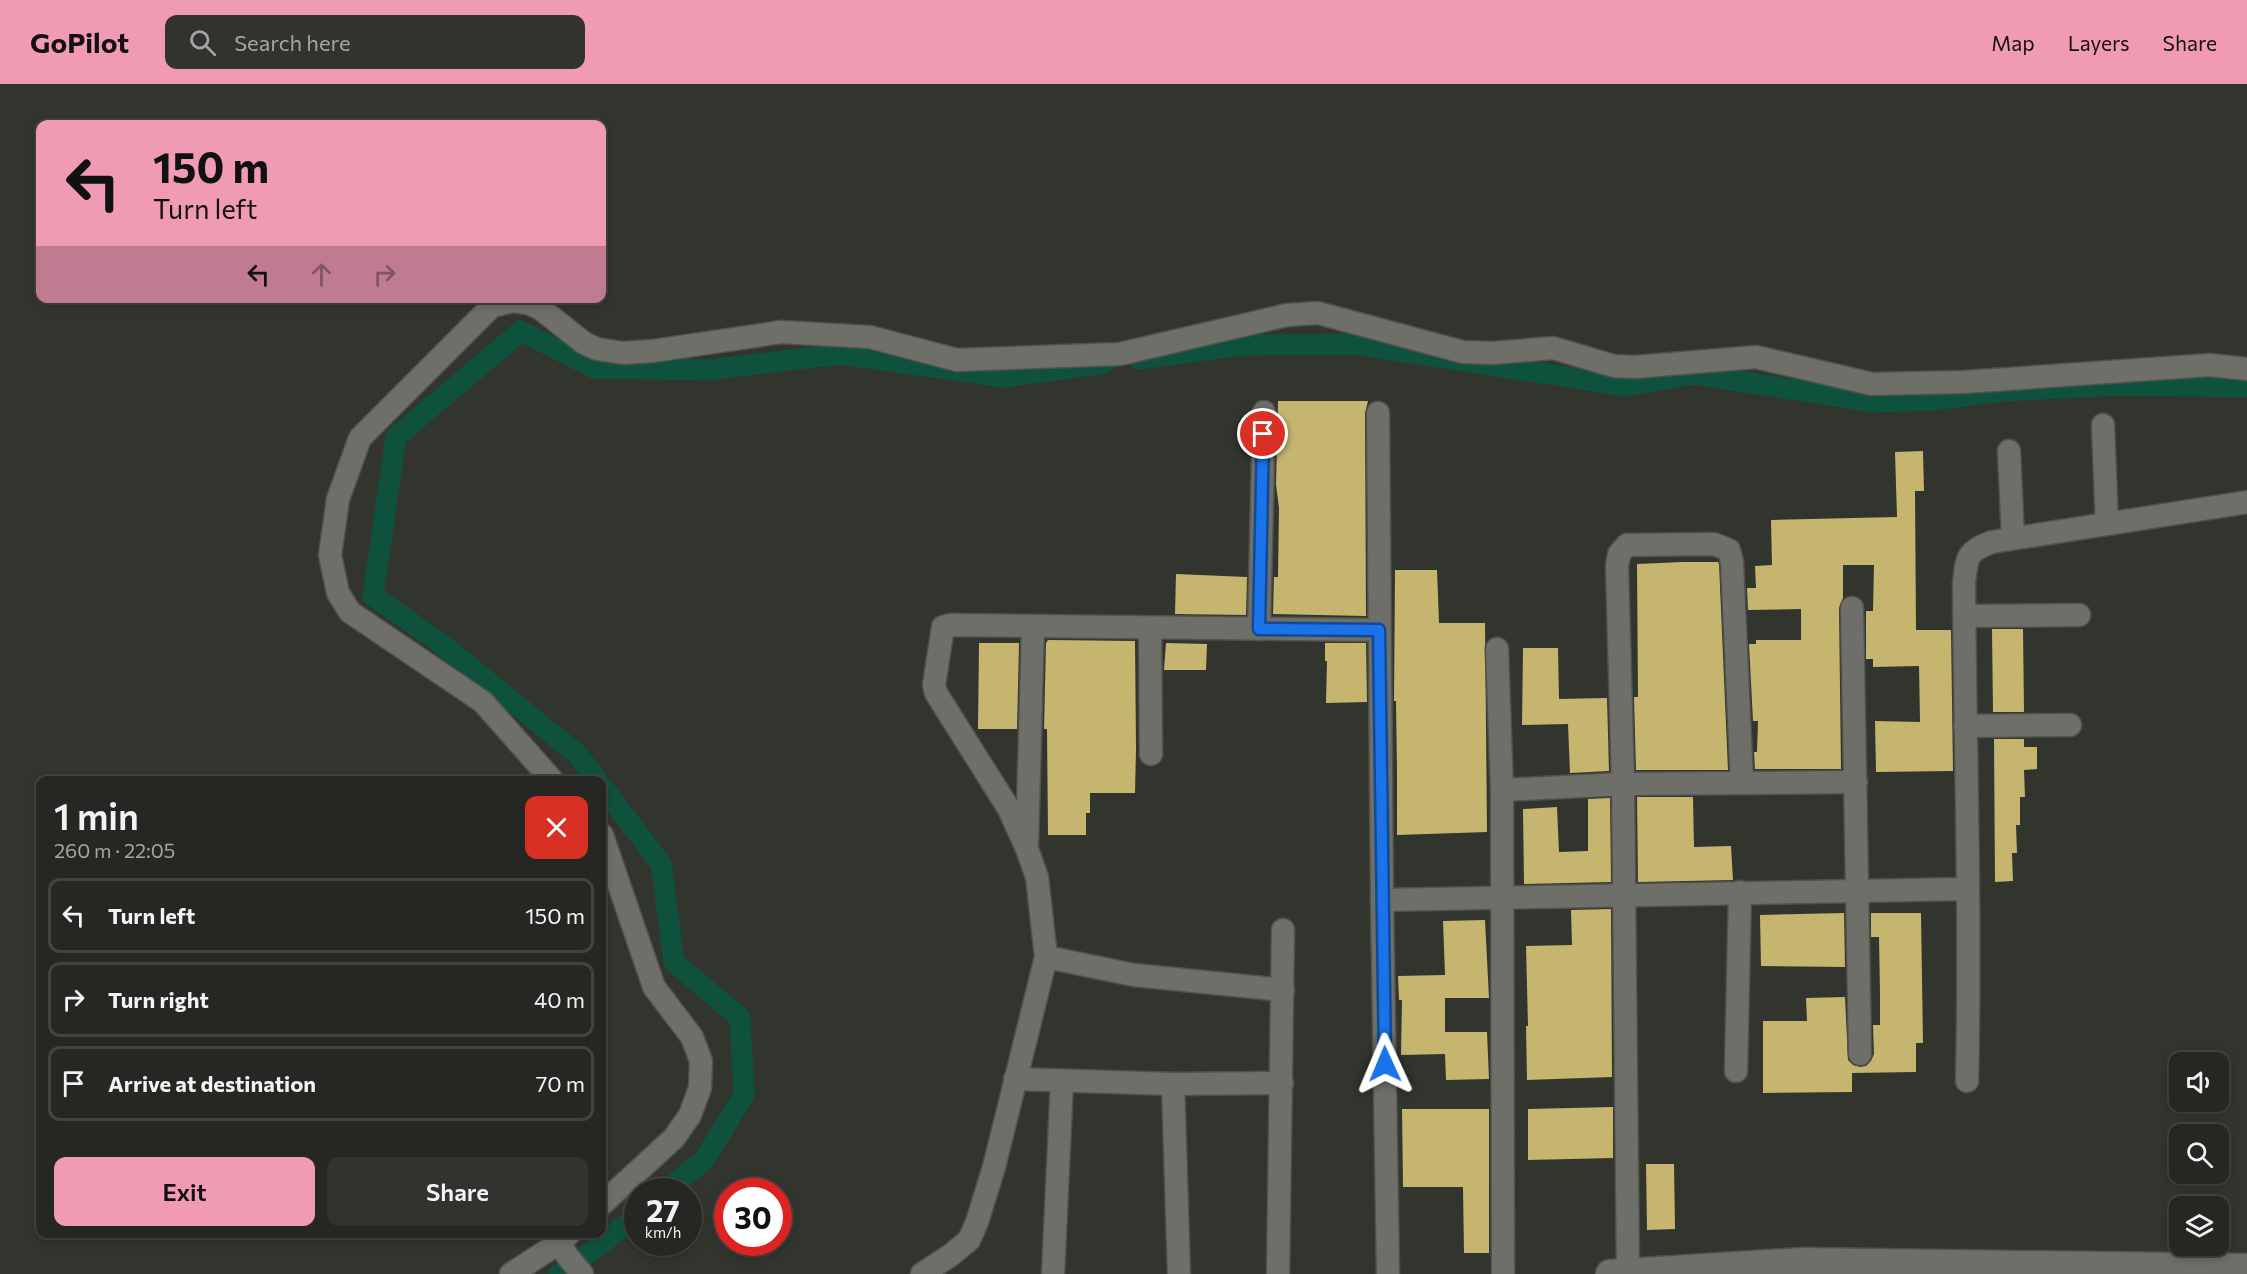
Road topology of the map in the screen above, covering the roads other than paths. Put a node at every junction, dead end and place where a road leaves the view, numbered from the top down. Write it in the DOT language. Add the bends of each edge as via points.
graph roads {
  1 [pos="505,303"];
  2 [pos="528,303"];
  3 [pos="2247,369"];
  4 [pos="1264,412"];
  5 [pos="1378,414"];
  6 [pos="2103,425"];
  7 [pos="2009,451"];
  8 [pos="2247,502"];
  9 [pos="2107,524"];
  10 [pos="2013,538"];
  11 [pos="1852,608"];
  12 [pos="2079,615"];
  13 [pos="1964,616"];
  14 [pos="1033,626"];
  15 [pos="1150,627"];
  16 [pos="1259,629"];
  17 [pos="1379,630"];
  18 [pos="1497,649"];
  19 [pos="2070,725"];
  20 [pos="1965,726"];
  21 [pos="1151,754"];
  22 [pos="548,776"];
  23 [pos="1856,782"];
  24 [pos="1742,783"];
  25 [pos="1623,784"];
  26 [pos="1502,790"];
  27 [pos="606,847"];
  28 [pos="1027,849"];
  29 [pos="1966,889"];
  30 [pos="1858,891"];
  31 [pos="1740,892"];
  32 [pos="1623,896"];
  33 [pos="1502,897"];
  34 [pos="1382,900"];
  35 [pos="1283,930"];
  36 [pos="1046,957"];
  37 [pos="1283,990"];
  38 [pos="1860,1054"];
  39 [pos="1736,1071"];
  40 [pos="1016,1079"];
  41 [pos="1062,1081"];
  42 [pos="1967,1081"];
  43 [pos="1282,1083"];
  44 [pos="1173,1084"];
  45 [pos="606,1200"];
  46 [pos="570,1252"];
  47 [pos="2247,1268"];
  48 [pos="1681,1272"];
  49 [pos="1619,1273"];
  50 [pos="511,1274"];
  51 [pos="922,1274"];
  52 [pos="1053,1274"];
  53 [pos="1179,1274"];
  54 [pos="1278,1274"];
  55 [pos="1388,1274"];
  56 [pos="1503,1274"];
  1 -- 22 [label="street" via="492,306 360,438 338,499 330,555 338,593 351,612 483,702"];
  2 -- 3 [label="street" via="584,343 623,353 781,332 870,337 957,360 1120,354 1287,315 1318,313 1463,352 1553,348 1614,366 1635,368 1756,357 1872,384 1964,382 2210,365"];
  4 -- 16 [label="street"];
  5 -- 17 [label="street"];
  6 -- 9 [label="street"];
  7 -- 10 [label="street"];
  8 -- 9 [label="street"];
  9 -- 10 [label="street"];
  10 -- 13 [label="street" via="1976,548 1967,558"];
  11 -- 23 [label="street"];
  12 -- 13 [label="street"];
  13 -- 20 [label="street"];
  14 -- 15 [label="street"];
  14 -- 28 [label="street"];
  14 -- 28 [label="street" via="943,627 934,685 1008,809"];
  15 -- 16 [label="street"];
  15 -- 21 [label="street"];
  16 -- 17 [label="street"];
  17 -- 34 [label="street"];
  18 -- 26 [label="street"];
  19 -- 20 [label="street"];
  20 -- 29 [label="street"];
  23 -- 24 [label="street"];
  23 -- 30 [label="street"];
  24 -- 25 [label="street"];
  24 -- 25 [label="street" via="1732,562 1729,550 1714,544 1627,545 1618,554"];
  25 -- 26 [label="street"];
  25 -- 32 [label="street"];
  26 -- 33 [label="street"];
  27 -- 45 [label="street" via="654,987 693,1036 701,1061 700,1088 690,1115 674,1138"];
  28 -- 36 [label="street" via="1037,877"];
  29 -- 30 [label="street"];
  29 -- 42 [label="street"];
  30 -- 31 [label="street"];
  30 -- 38 [label="street"];
  31 -- 32 [label="street"];
  31 -- 39 [label="street"];
  32 -- 33 [label="street"];
  32 -- 49 [label="street"];
  33 -- 34 [label="street"];
  33 -- 56 [label="street"];
  34 -- 55 [label="street"];
  35 -- 37 [label="street"];
  36 -- 37 [label="street" via="1134,975"];
  36 -- 40 [label="street"];
  37 -- 43 [label="street"];
  40 -- 41 [label="street"];
  40 -- 51 [label="street" via="969,1240"];
  41 -- 44 [label="street"];
  41 -- 52 [label="street"];
  43 -- 44 [label="street"];
  43 -- 54 [label="street"];
  44 -- 53 [label="street"];
  46 -- 50 [label="street"];
  47 -- 48 [label="street" via="1801,1262"];
  48 -- 49 [label="street"];
}
